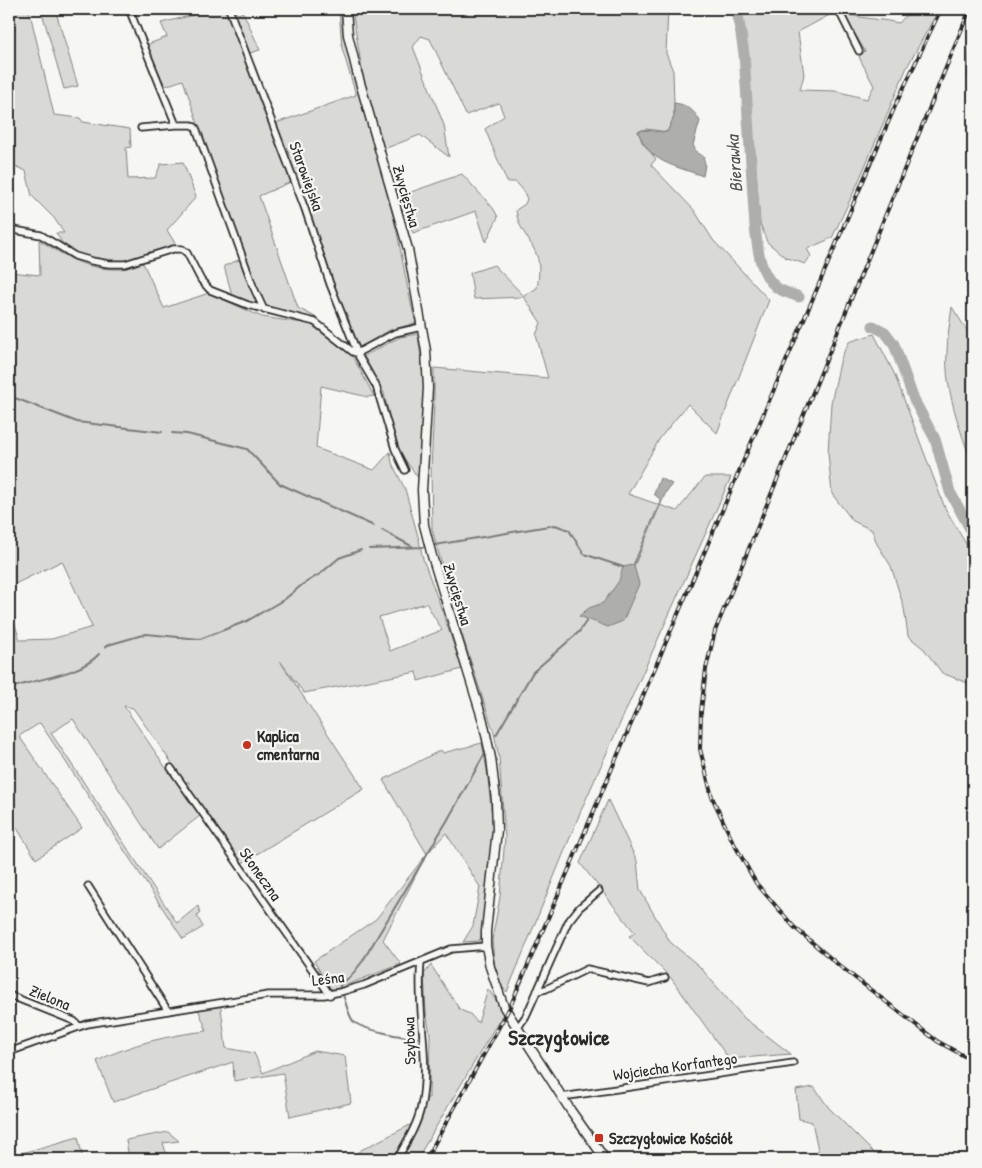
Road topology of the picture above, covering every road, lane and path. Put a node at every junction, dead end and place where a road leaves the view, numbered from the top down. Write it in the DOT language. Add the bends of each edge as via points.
graph roads {
  1 [pos="130,9"];
  2 [pos="229,9"];
  3 [pos="346,9"];
  4 [pos="838,9"];
  5 [pos="860,51"];
  6 [pos="176,125"];
  7 [pos="141,128"];
  8 [pos="9,229"];
  9 [pos="264,310"];
  10 [pos="421,327"];
  11 [pos="357,353"];
  12 [pos="405,470"];
  13 [pos="171,768"];
  14 [pos="88,886"];
  15 [pos="599,891"];
  16 [pos="486,946"];
  17 [pos="421,962"];
  18 [pos="665,978"];
  19 [pos="537,991"];
  20 [pos="330,994"];
  21 [pos="9,995"];
  22 [pos="168,1011"];
  23 [pos="79,1026"];
  24 [pos="518,1027"];
  25 [pos="9,1044"];
  26 [pos="11,1051"];
  27 [pos="792,1063"];
  28 [pos="562,1096"];
  29 [pos="397,1159"];
  30 [pos="605,1159"];
  1 -- 6 [label="street"];
  2 -- 11 [label="street, Starowiejska"];
  3 -- 10 [label="main road, Zwycięstwa" via="352,52 403,232"];
  4 -- 5 [label="street"];
  6 -- 7 [label="street"];
  6 -- 9 [label="street" via="196,128"];
  8 -- 9 [label="street, Starowiejska" via="41,235 75,256 109,264 125,264 182,249 210,290"];
  9 -- 11 [label="street, Starowiejska" via="316,322"];
  10 -- 11 [label="street" via="395,333"];
  10 -- 16 [label="main road, Zwycięstwa" via="428,380 422,480 424,525 483,721 496,800 497,830"];
  11 -- 12 [label="street, Starowiejska" via="376,386 395,449"];
  13 -- 20 [label="street, Słoneczna"];
  14 -- 22 [label="street"];
  15 -- 19 [label="street" via="568,922"];
  16 -- 17 [label="street, Leśna" via="451,949"];
  16 -- 24 [label="main road, Zwycięstwa" via="499,996"];
  17 -- 20 [label="street, Leśna" via="358,987"];
  17 -- 29 [label="street, Szybowa" via="422,1102 418,1118"];
  18 -- 19 [label="street" via="649,983 587,969"];
  19 -- 24 [label="street"];
  20 -- 22 [label="street, Leśna" via="274,994"];
  21 -- 23 [label="street, Zielona" via="74,1021"];
  22 -- 23 [label="street, Leśna"];
  23 -- 26 [label="street, Leśna"];
  24 -- 28 [label="main road, Zwycięstwa"];
  25 -- 26 [label="street, Leśna"];
  27 -- 28 [label="street, Wojciecha Korfantego"];
  28 -- 30 [label="main road, Zwycięstwa"];
}
